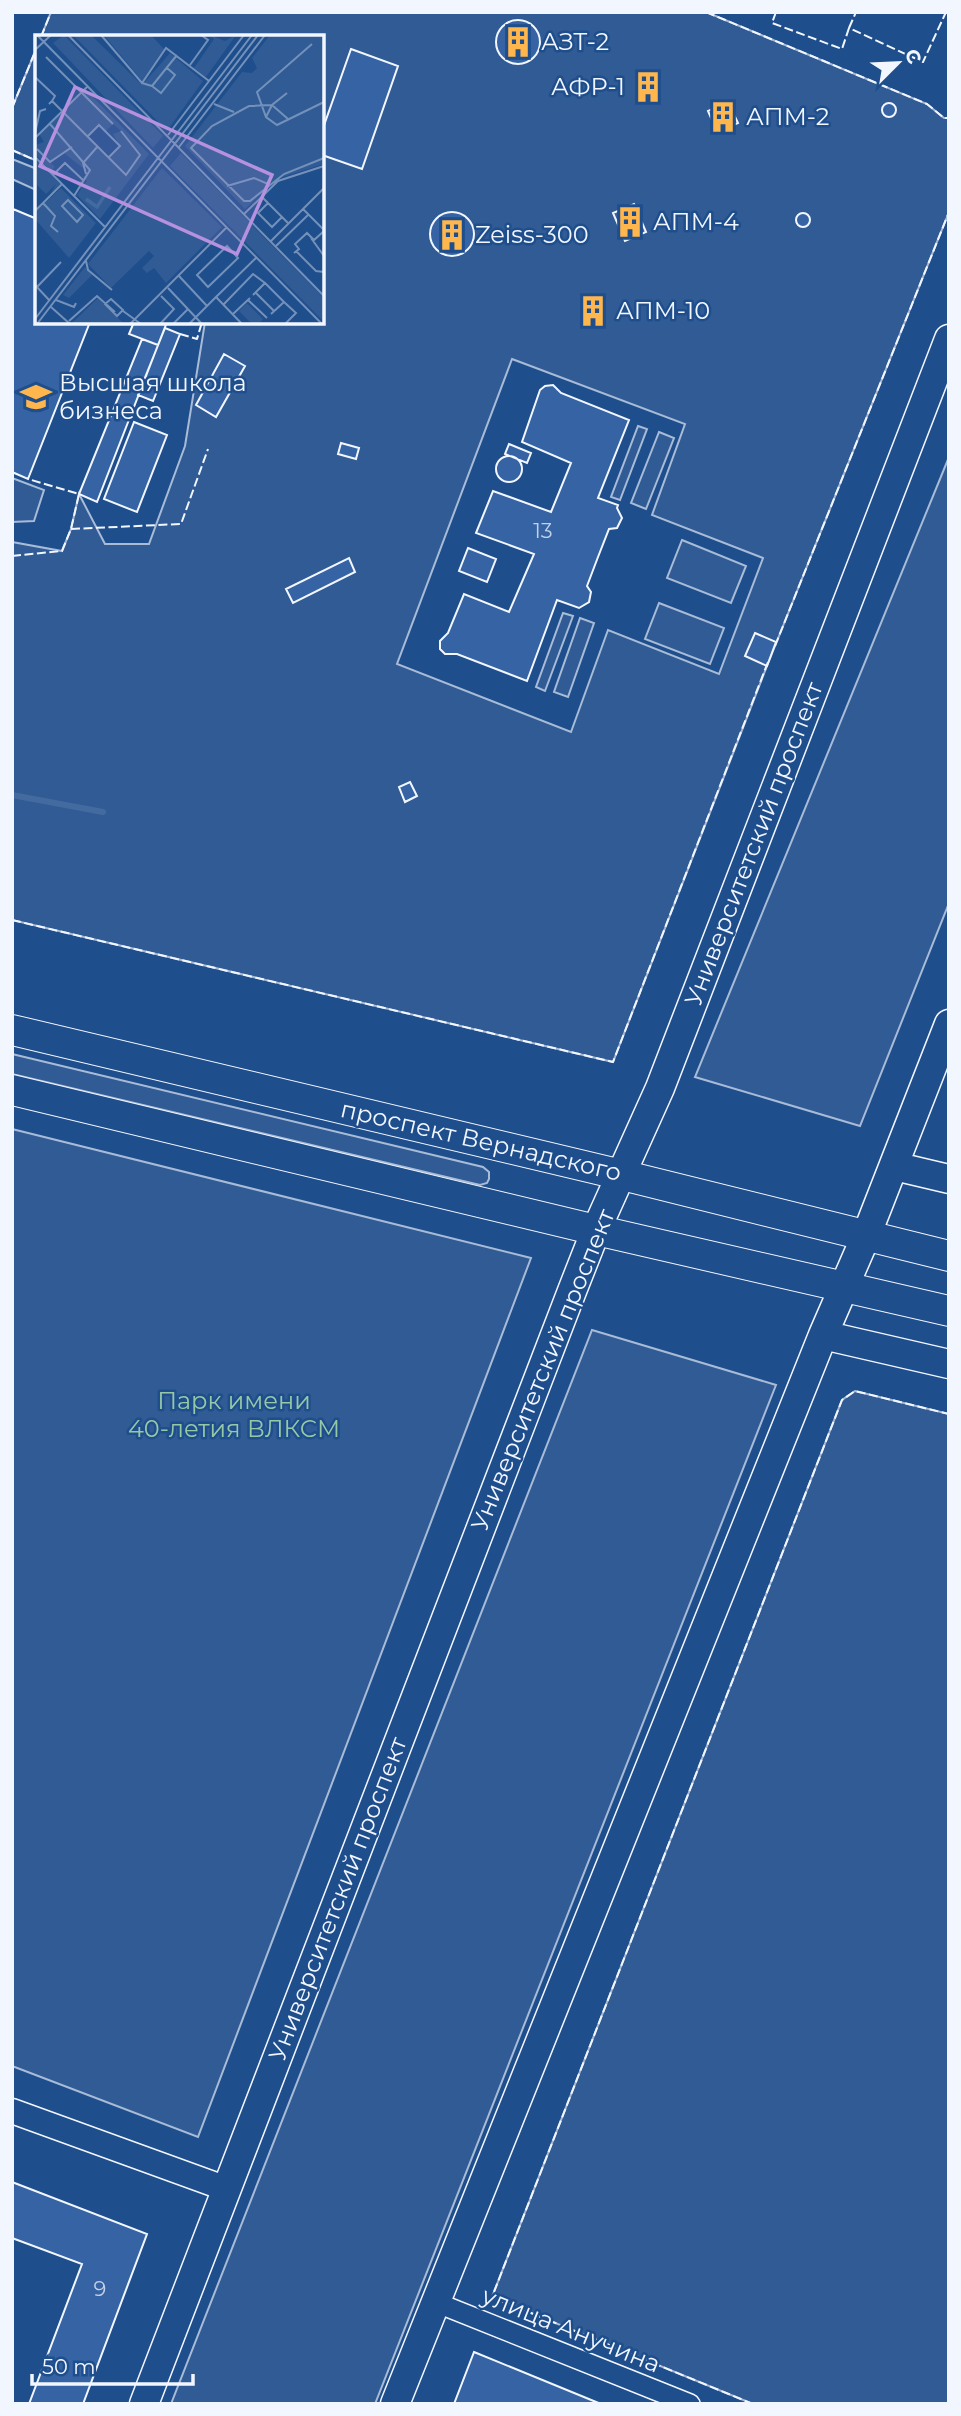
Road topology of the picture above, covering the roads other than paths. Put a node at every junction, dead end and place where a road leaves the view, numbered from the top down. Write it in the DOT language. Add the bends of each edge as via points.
graph roads {
  1 [pos="949,339"];
  2 [pos="949,1024"];
  3 [pos="12,1030"];
  4 [pos="12,1090"];
  5 [pos="894,1166"];
  6 [pos="622,1175"];
  7 [pos="949,1179"];
  8 [pos="596,1230"];
  9 [pos="866,1236"];
  10 [pos="949,1256"];
  11 [pos="842,1287"];
  12 [pos="949,1311"];
  13 [pos="823,1335"];
  14 [pos="949,1364"];
  15 [pos="12,2111"];
  16 [pos="227,2189"];
  17 [pos="435,2302"];
  18 [pos="144,2404"];
  19 [pos="395,2404"];
  20 [pos="690,2404"];
  1 -- 6 [label="main road, Университетский проспект" via="660,1088"];
  2 -- 5 [label="main road"];
  3 -- 6 [label="main road, проспект Вернадского"];
  4 -- 8 [label="main road"];
  5 -- 7 [label="main road"];
  5 -- 9 [label="main road"];
  6 -- 8 [label="main road, Университетский проспект"];
  6 -- 9 [label="main road, проспект Вернадского"];
  8 -- 11 [label="main road"];
  8 -- 16 [label="main road, Университетский проспект"];
  9 -- 10 [label="main road, проспект Вернадского"];
  9 -- 11 [label="main road"];
  11 -- 12 [label="main road"];
  11 -- 13 [label="main road"];
  13 -- 14 [label="main road"];
  13 -- 17 [label="main road"];
  15 -- 16 [label="street"];
  16 -- 18 [label="main road, Университетский проспект"];
  17 -- 19 [label="main road"];
  17 -- 20 [label="street, улица Анучина"];
}
